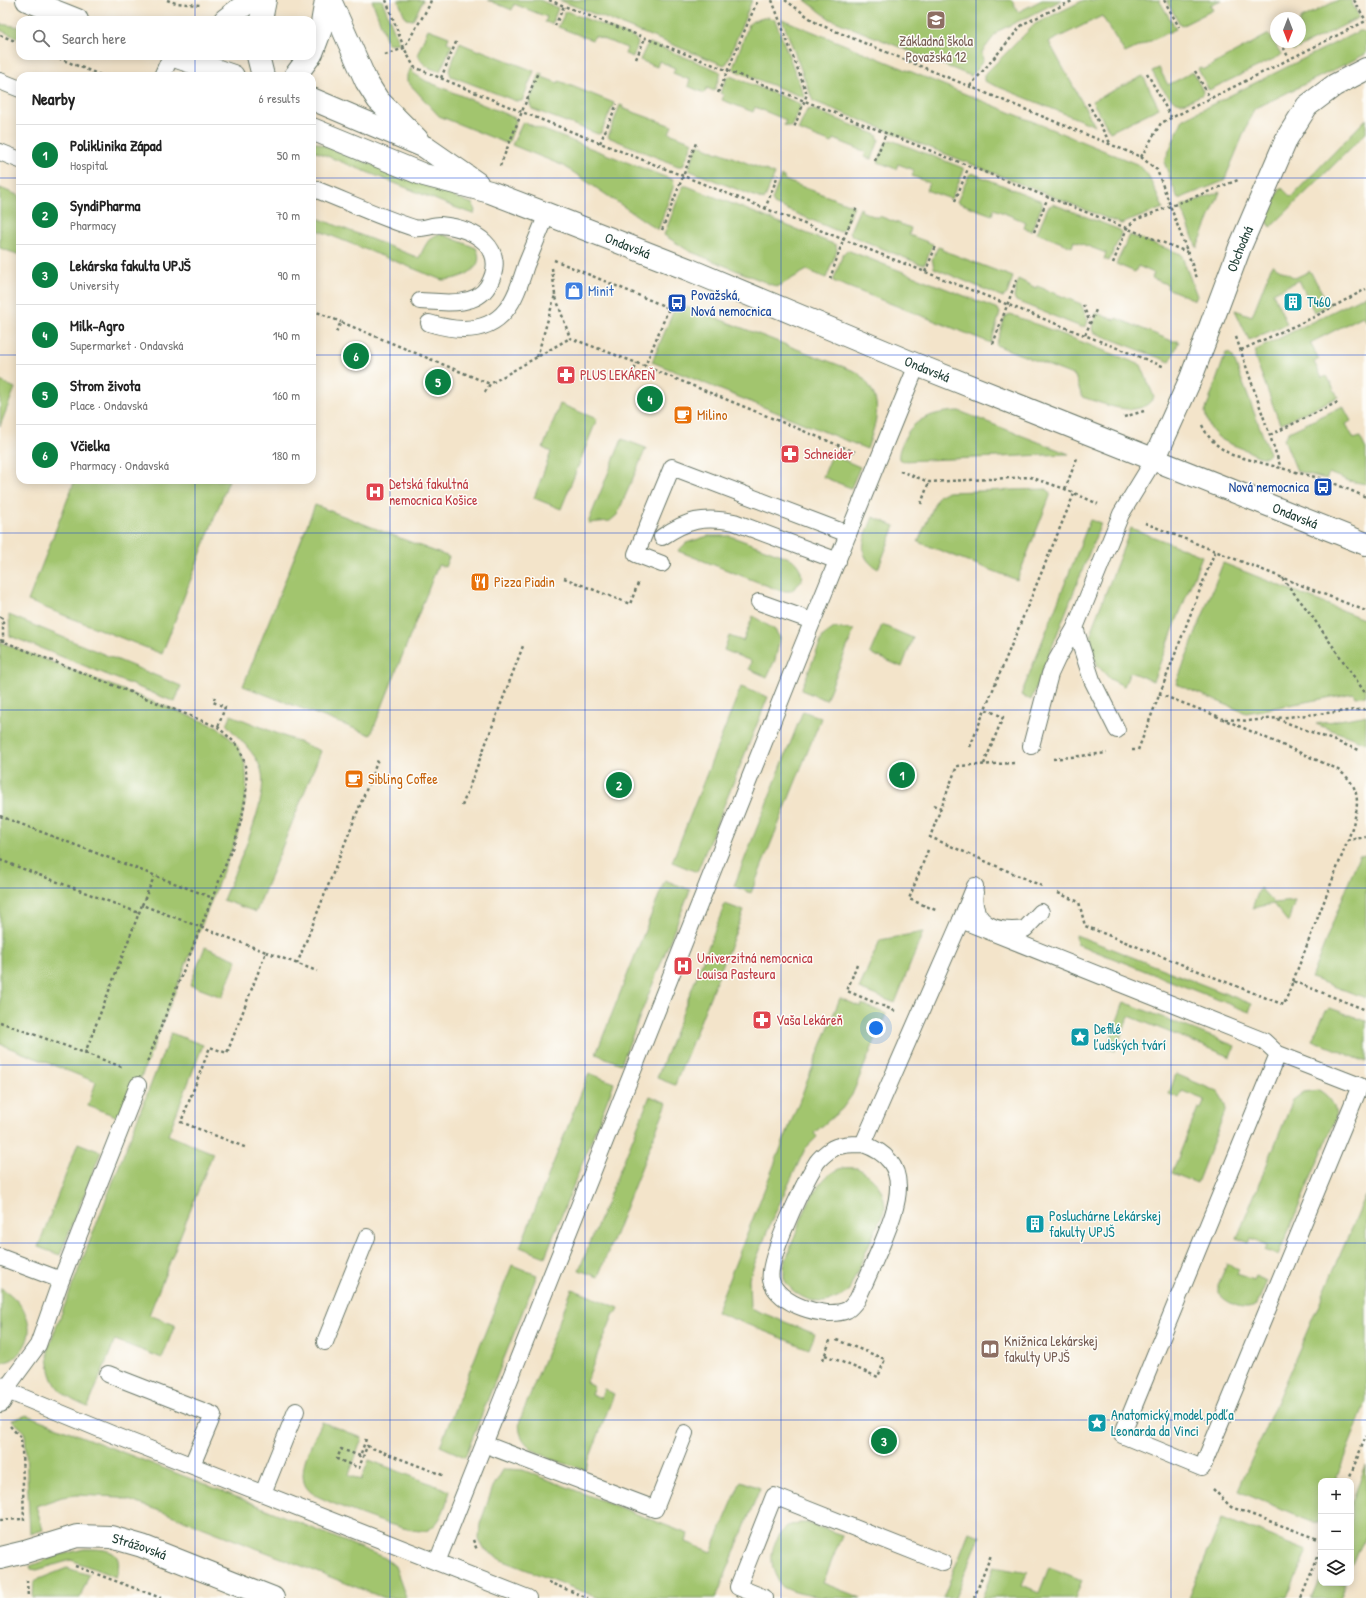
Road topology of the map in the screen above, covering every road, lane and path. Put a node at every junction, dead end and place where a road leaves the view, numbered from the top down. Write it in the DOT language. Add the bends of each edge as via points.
graph roads {
  1 [pos="28,0"];
  2 [pos="167,0"];
  3 [pos="251,0"];
  4 [pos="265,0"];
  5 [pos="326,0"];
  6 [pos="330,0"];
  7 [pos="386,0"];
  8 [pos="431,0"];
  9 [pos="549,0"];
  10 [pos="759,0"];
  11 [pos="772,0"];
  12 [pos="785,0"];
  13 [pos="1074,0"];
  14 [pos="1164,0"];
  15 [pos="1354,0"];
  16 [pos="206,5"];
  17 [pos="564,6"];
  18 [pos="67,16"];
  19 [pos="230,16"];
  20 [pos="262,16"];
  21 [pos="1366,21"];
  22 [pos="555,26"];
  23 [pos="1179,27"];
  24 [pos="0,35"];
  25 [pos="645,38"];
  26 [pos="458,40"];
  27 [pos="16,41"];
  28 [pos="316,43"];
  29 [pos="404,48"];
  30 [pos="1284,48"];
  31 [pos="636,59"];
  32 [pos="1289,59"];
  33 [pos="63,60"];
  34 [pos="170,60"];
  35 [pos="184,60"];
  36 [pos="259,60"];
  37 [pos="307,60"];
  38 [pos="359,66"];
  39 [pos="1366,69"];
  40 [pos="727,70"];
  41 [pos="1195,71"];
  42 [pos="93,72"];
  43 [pos="164,72"];
  44 [pos="221,72"];
  45 [pos="262,72"];
  46 [pos="297,72"];
  47 [pos="538,72"];
  48 [pos="1147,74"];
  49 [pos="441,78"];
  50 [pos="0,81"];
  51 [pos="970,86"];
  52 [pos="16,87"];
  53 [pos="718,93"];
  54 [pos="1210,98"];
  55 [pos="316,101"];
  56 [pos="806,101"];
  57 [pos="1088,103"];
  58 [pos="618,104"];
  59 [pos="522,112"];
  60 [pos="1171,117"];
  61 [pos="794,128"];
  62 [pos="316,131"];
  63 [pos="886,133"];
  64 [pos="600,143"];
  65 [pos="696,143"];
  66 [pos="1110,144"];
  67 [pos="425,147"];
  68 [pos="0,152"];
  69 [pos="1141,157"];
  70 [pos="16,158"];
  71 [pos="875,161"];
  72 [pos="969,166"];
  73 [pos="1275,166"];
  74 [pos="778,175"];
  75 [pos="682,176"];
  76 [pos="316,190"];
  77 [pos="490,192"];
  78 [pos="1048,197"];
  79 [pos="955,201"];
  80 [pos="857,207"];
  81 [pos="1171,207"];
  82 [pos="765,209"];
  83 [pos="547,214"];
  84 [pos="1127,228"];
  85 [pos="1034,232"];
  86 [pos="661,233"];
  87 [pos="843,240"];
  88 [pos="936,246"];
  89 [pos="1188,252"];
  90 [pos="1113,263"];
  91 [pos="925,272"];
  92 [pos="1017,278"];
  93 [pos="830,279"];
  94 [pos="1366,289"];
  95 [pos="555,295"];
  96 [pos="420,301"];
  97 [pos="1006,304"];
  98 [pos="1219,304"];
  99 [pos="1083,305"];
  100 [pos="1096,310"];
  101 [pos="316,312"];
  102 [pos="340,322"];
  103 [pos="429,323"];
  104 [pos="1090,323"];
  105 [pos="336,332"];
  106 [pos="1085,336"];
  107 [pos="570,338"];
  108 [pos="993,344"];
  109 [pos="1242,350"];
  110 [pos="536,358"];
  111 [pos="637,363"];
  112 [pos="917,365"];
  113 [pos="645,366"];
  114 [pos="632,375"];
  115 [pos="1191,378"];
  116 [pos="490,384"];
  117 [pos="485,392"];
  118 [pos="1340,401"];
  119 [pos="1146,410"];
  120 [pos="1122,417"];
  121 [pos="1201,424"];
  122 [pos="1270,435"];
  123 [pos="1154,460"];
  124 [pos="878,462"];
  125 [pos="1281,469"];
  126 [pos="929,482"];
  127 [pos="1074,494"];
  128 [pos="1365,496"];
  129 [pos="921,504"];
  130 [pos="1121,514"];
  131 [pos="848,534"];
  132 [pos="662,537"];
  133 [pos="1366,544"];
  134 [pos="1215,551"];
  135 [pos="838,561"];
  136 [pos="655,562"];
  137 [pos="1282,577"];
  138 [pos="564,578"];
  139 [pos="759,602"];
  140 [pos="1366,611"];
  141 [pos="0,618"];
  142 [pos="812,622"];
  143 [pos="1075,628"];
  144 [pos="2,641"];
  145 [pos="523,646"];
  146 [pos="1159,694"];
  147 [pos="1366,694"];
  148 [pos="215,696"];
  149 [pos="985,709"];
  150 [pos="1366,709"];
  151 [pos="1216,716"];
  152 [pos="1275,718"];
  153 [pos="218,727"];
  154 [pos="1117,730"];
  155 [pos="1032,746"];
  156 [pos="970,747"];
  157 [pos="1359,750"];
  158 [pos="1130,751"];
  159 [pos="1115,752"];
  160 [pos="1046,759"];
  161 [pos="378,760"];
  162 [pos="1016,762"];
  163 [pos="984,764"];
  164 [pos="933,805"];
  165 [pos="462,806"];
  166 [pos="941,808"];
  167 [pos="0,816"];
  168 [pos="1366,837"];
  169 [pos="1348,840"];
  170 [pos="928,850"];
  171 [pos="0,860"];
  172 [pos="154,876"];
  173 [pos="1043,886"];
  174 [pos="1057,892"];
  175 [pos="213,898"];
  176 [pos="142,905"];
  177 [pos="139,913"];
  178 [pos="961,920"];
  179 [pos="201,927"];
  180 [pos="1027,947"];
  181 [pos="266,952"];
  182 [pos="297,964"];
  183 [pos="857,964"];
  184 [pos="316,971"];
  185 [pos="1293,982"];
  186 [pos="1366,1010"];
  187 [pos="918,1020"];
  188 [pos="0,1022"];
  189 [pos="85,1053"];
  190 [pos="1278,1054"];
  191 [pos="140,1080"];
  192 [pos="863,1144"];
  193 [pos="247,1148"];
  194 [pos="367,1237"];
  195 [pos="0,1257"];
  196 [pos="61,1280"];
  197 [pos="325,1342"];
  198 [pos="825,1355"];
  199 [pos="822,1360"];
  200 [pos="108,1374"];
  201 [pos="2,1393"];
  202 [pos="296,1411"];
  203 [pos="5,1424"];
  204 [pos="685,1433"];
  205 [pos="1366,1436"];
  206 [pos="366,1439"];
  207 [pos="484,1444"];
  208 [pos="192,1465"];
  209 [pos="1349,1478"];
  210 [pos="468,1485"];
  211 [pos="263,1493"];
  212 [pos="1231,1507"];
  213 [pos="24,1519"];
  214 [pos="0,1520"];
  215 [pos="472,1537"];
  216 [pos="1318,1539"];
  217 [pos="1320,1550"];
  218 [pos="26,1552"];
  219 [pos="479,1552"];
  220 [pos="991,1555"];
  221 [pos="0,1558"];
  222 [pos="437,1562"];
  223 [pos="943,1563"];
  224 [pos="71,1565"];
  225 [pos="547,1582"];
  226 [pos="28,1598"];
  227 [pos="161,1598"];
  228 [pos="273,1598"];
  229 [pos="528,1598"];
  230 [pos="588,1598"];
  231 [pos="765,1598"];
  232 [pos="974,1598"];
  233 [pos="1301,1598"];
  1 -- 18 [label="street"];
  2 -- 16 [label="path"];
  3 -- 19 [label="street"];
  4 -- 20 [label="street"];
  5 -- 28 [label="street" via="322,29"];
  6 -- 38 [label="street"];
  7 -- 29 [label="path"];
  8 -- 29 [label="path"];
  9 -- 17 [label="path"];
  10 -- 40 [label="path"];
  11 -- 56 [label="path" via="807,94"];
  12 -- 51 [label="path" via="818,24"];
  13 -- 51 [label="path" via="1023,24"];
  14 -- 23 [label="path"];
  15 -- 21 [label="path"];
  17 -- 22 [label="path"];
  17 -- 25 [label="path"];
  21 -- 32 [label="path"];
  24 -- 27 [label="path"];
  25 -- 31 [label="path"];
  25 -- 40 [label="path"];
  26 -- 49 [label="path"];
  29 -- 38 [label="path"];
  29 -- 49 [label="path" via="414,67"];
  30 -- 32 [label="path"];
  32 -- 54 [label="path"];
  33 -- 42 [label="path"];
  34 -- 43 [label="lane"];
  35 -- 44 [label="street"];
  36 -- 45 [label="street"];
  37 -- 46 [label="street"];
  38 -- 67 [label="street" via="378,100"];
  39 -- 73 [label="street, Obchodná" via="1335,85 1307,106 1287,138"];
  40 -- 53 [label="path"];
  40 -- 56 [label="path"];
  41 -- 54 [label="path"];
  47 -- 59 [label="path"];
  48 -- 60 [label="path"];
  49 -- 59 [label="path"];
  50 -- 52 [label="lane"];
  51 -- 66 [label="path"];
  54 -- 60 [label="path"];
  55 -- 67 [label="street, Ondavská"];
  56 -- 61 [label="path"];
  56 -- 63 [label="path"];
  57 -- 66 [label="path"];
  58 -- 64 [label="path"];
  59 -- 64 [label="path"];
  60 -- 69 [label="path" via="1161,123"];
  62 -- 77 [label="street, Ondavská" via="424,175"];
  63 -- 71 [label="path"];
  63 -- 72 [label="path"];
  64 -- 75 [label="path"];
  65 -- 75 [label="path"];
  66 -- 69 [label="path"];
  67 -- 77 [label="street, Ondavská"];
  68 -- 70 [label="lane"];
  69 -- 81 [label="path" via="1157,170"];
  72 -- 78 [label="path"];
  72 -- 79 [label="path"];
  73 -- 81 [label="path"];
  73 -- 98 [label="street, Obchodná" via="1240,246"];
  74 -- 82 [label="path"];
  75 -- 82 [label="path"];
  75 -- 86 [label="path"];
  76 -- 96 [label="lane" via="416,229 440,225 471,233 491,247 495,262 488,287 480,296 452,302"];
  77 -- 83 [label="street, Ondavská"];
  78 -- 84 [label="path"];
  78 -- 85 [label="path"];
  80 -- 87 [label="path"];
  81 -- 84 [label="path" via="1135,220"];
  81 -- 89 [label="path"];
  82 -- 87 [label="path"];
  83 -- 103 [label="lane" via="511,301 500,317 492,323 472,329 449,329"];
  83 -- 112 [label="street, Ondavská" via="690,270"];
  84 -- 89 [label="path"];
  84 -- 90 [label="path"];
  87 -- 91 [label="path"];
  87 -- 93 [label="path"];
  88 -- 91 [label="path"];
  89 -- 98 [label="path" via="1199,283"];
  91 -- 97 [label="path"];
  92 -- 97 [label="path"];
  94 -- 109 [label="path" via="1314,317"];
  95 -- 107 [label="path"];
  95 -- 110 [label="path"];
  95 -- 113 [label="path" via="550,258 669,308"];
  97 -- 106 [label="path"];
  97 -- 108 [label="path"];
  98 -- 109 [label="path" via="1230,321"];
  98 -- 115 [label="street, Obchodná"];
  99 -- 104 [label="path"];
  100 -- 104 [label="path"];
  101 -- 102 [label="path"];
  102 -- 105 [label="path"];
  102 -- 116 [label="path"];
  104 -- 106 [label="path"];
  106 -- 115 [label="path"];
  107 -- 110 [label="path"];
  107 -- 111 [label="path"];
  109 -- 122 [label="path"];
  110 -- 116 [label="path"];
  111 -- 113 [label="path"];
  111 -- 114 [label="path"];
  112 -- 123 [label="street, Ondavská"];
  112 -- 124 [label="lane"];
  113 -- 124 [label="path"];
  115 -- 123 [label="street, Obchodná"];
  116 -- 117 [label="path"];
  118 -- 122 [label="path"];
  119 -- 120 [label="path"];
  121 -- 125 [label="path" via="1207,437 1232,455"];
  122 -- 125 [label="path"];
  123 -- 130 [label="lane"];
  123 -- 133 [label="street, Ondavská"];
  124 -- 126 [label="path"];
  124 -- 131 [label="lane"];
  125 -- 128 [label="path" via="1326,480"];
  126 -- 127 [label="path" via="1030,477"];
  126 -- 129 [label="path"];
  127 -- 130 [label="path"];
  127 -- 149 [label="path"];
  130 -- 134 [label="path"];
  130 -- 143 [label="lane"];
  131 -- 135 [label="lane"];
  131 -- 136 [label="lane" via="672,467 636,554"];
  132 -- 135 [label="lane" via="691,521 722,520 734,522"];
  134 -- 137 [label="path"];
  134 -- 146 [label="path"];
  135 -- 142 [label="lane"];
  136 -- 138 [label="path" via="630,604"];
  137 -- 140 [label="path"];
  137 -- 147 [label="path" via="1310,612"];
  139 -- 142 [label="lane"];
  141 -- 144 [label="path" via="3,619"];
  142 -- 207 [label="lane"];
  143 -- 154 [label="lane" via="1092,680"];
  143 -- 155 [label="lane" via="1050,674"];
  144 -- 153 [label="path"];
  145 -- 165 [label="path"];
  146 -- 151 [label="path"];
  146 -- 158 [label="path" via="1138,750"];
  148 -- 153 [label="path" via="213,702 225,707"];
  149 -- 156 [label="path"];
  149 -- 163 [label="path" via="1003,717"];
  150 -- 152 [label="path"];
  151 -- 152 [label="path" via="1238,721"];
  151 -- 169 [label="path" via="1335,768 1350,778 1359,794 1359,803"];
  152 -- 157 [label="path"];
  153 -- 175 [label="path" via="235,743 244,764 246,789 244,815"];
  159 -- 160 [label="path"];
  161 -- 182 [label="path"];
  162 -- 163 [label="path"];
  163 -- 166 [label="path" via="957,766"];
  164 -- 166 [label="path"];
  166 -- 173 [label="path" via="930,837"];
  167 -- 172 [label="path"];
  168 -- 169 [label="path"];
  169 -- 185 [label="path"];
  170 -- 178 [label="path" via="908,899"];
  171 -- 177 [label="path"];
  172 -- 175 [label="path"];
  172 -- 176 [label="path"];
  174 -- 185 [label="path" via="1079,902 1085,926 1284,1005"];
  175 -- 179 [label="path"];
  176 -- 177 [label="path"];
  176 -- 179 [label="path"];
  177 -- 189 [label="path"];
  178 -- 180 [label="lane"];
  178 -- 180 [label="lane" via="976,886 973,902 977,914 988,925 1001,930 1025,929 1041,912"];
  178 -- 187 [label="lane"];
  179 -- 181 [label="path"];
  179 -- 191 [label="path"];
  180 -- 190 [label="lane" via="1264,1041"];
  181 -- 182 [label="path"];
  181 -- 193 [label="path" via="227,1053 210,1047 181,1122"];
  182 -- 184 [label="path"];
  183 -- 187 [label="path" via="847,991"];
  185 -- 186 [label="path"];
  187 -- 192 [label="lane"];
  188 -- 189 [label="path"];
  189 -- 191 [label="path"];
  190 -- 190 [label="lane" via="1122,1435 1202,1468 1360,1086"];
  191 -- 196 [label="lane"];
  192 -- 192 [label="lane" via="831,1149 818,1161 796,1199 771,1268 771,1280 776,1291 788,1300 819,1314 836,1314 848,1310 857,1300 894,1214 899,1194 897,1177 890,1162 878,1149"];
  194 -- 197 [label="lane"];
  195 -- 196 [label="lane"];
  196 -- 201 [label="lane" via="38,1345"];
  198 -- 198 [label="path" via="831,1339 885,1359 878,1377"];
  198 -- 199 [label="path"];
  200 -- 208 [label="lane" via="213,1416"];
  201 -- 208 [label="lane"];
  202 -- 211 [label="lane"];
  203 -- 213 [label="path" via="21,1438"];
  204 -- 207 [label="lane" via="655,1509"];
  205 -- 209 [label="path"];
  206 -- 210 [label="path" via="360,1456 341,1448 337,1459 359,1468 367,1446"];
  207 -- 210 [label="lane"];
  208 -- 211 [label="lane"];
  210 -- 222 [label="lane"];
  211 -- 222 [label="lane"];
  212 -- 216 [label="path"];
  213 -- 214 [label="path"];
  213 -- 218 [label="path"];
  215 -- 219 [label="path"];
  217 -- 233 [label="path"];
  218 -- 221 [label="street, Strážovská"];
  218 -- 226 [label="path"];
  218 -- 228 [label="street, Strážovská" via="77,1536 111,1537 142,1546"];
  220 -- 232 [label="path"];
  222 -- 229 [label="lane"];
  223 -- 231 [label="lane" via="774,1496 738,1588"];
  224 -- 227 [label="path"];
  225 -- 230 [label="path"];
}
